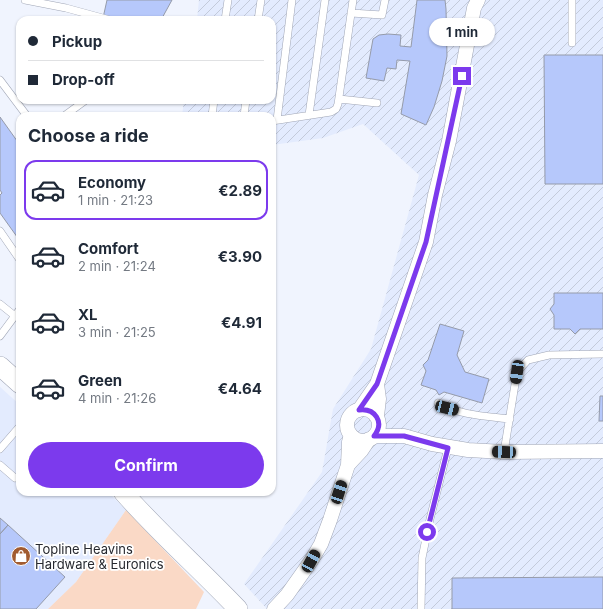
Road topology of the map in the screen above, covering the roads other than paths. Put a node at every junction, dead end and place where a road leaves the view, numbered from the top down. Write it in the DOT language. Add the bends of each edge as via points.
graph roads {
  1 [pos="25,0"];
  2 [pos="228,0"];
  3 [pos="261,0"];
  4 [pos="292,0"];
  5 [pos="325,0"];
  6 [pos="353,0"];
  7 [pos="384,0"];
  8 [pos="572,0"];
  9 [pos="475,3"];
  10 [pos="351,13"];
  11 [pos="95,16"];
  12 [pos="226,16"];
  13 [pos="259,16"];
  14 [pos="572,43"];
  15 [pos="0,80"];
  16 [pos="339,99"];
  17 [pos="16,101"];
  18 [pos="377,103"];
  19 [pos="80,104"];
  20 [pos="70,112"];
  21 [pos="275,112"];
  22 [pos="309,115"];
  23 [pos="276,120"];
  24 [pos="0,232"];
  25 [pos="16,254"];
  26 [pos="0,304"];
  27 [pos="15,316"];
  28 [pos="0,336"];
  29 [pos="603,354"];
  30 [pos="0,366"];
  31 [pos="16,380"];
  32 [pos="377,384"];
  33 [pos="438,403"];
  34 [pos="359,410"];
  35 [pos="377,418"];
  36 [pos="510,419"];
  37 [pos="16,431"];
  38 [pos="351,435"];
  39 [pos="404,436"];
  40 [pos="372,438"];
  41 [pos="448,448"];
  42 [pos="0,449"];
  43 [pos="603,451"];
  44 [pos="504,452"];
  45 [pos="0,465"];
  46 [pos="348,465"];
  47 [pos="15,478"];
  48 [pos="127,496"];
  49 [pos="238,609"];
  50 [pos="274,609"];
  51 [pos="421,609"];
  1 -- 11 [label="lane"];
  2 -- 12 [label="lane"];
  3 -- 13 [label="lane"];
  4 -- 21 [label="lane"];
  5 -- 22 [label="lane"];
  6 -- 10 [label="lane"];
  7 -- 10 [label="lane" via="382,15"];
  8 -- 14 [label="lane"];
  9 -- 32 [label="street" via="449,141 426,242"];
  10 -- 16 [label="lane"];
  15 -- 17 [label="lane"];
  16 -- 18 [label="lane"];
  16 -- 22 [label="lane" via="336,109 332,112"];
  19 -- 20 [label="lane"];
  22 -- 23 [label="lane"];
  24 -- 25 [label="lane"];
  26 -- 27 [label="lane"];
  27 -- 28 [label="lane"];
  29 -- 36 [label="lane" via="549,355 528,360 517,372"];
  30 -- 31 [label="main road"];
  32 -- 34 [label="street"];
  32 -- 35 [label="street"];
  33 -- 36 [label="lane" via="474,415"];
  34 -- 35 [label="street" via="369,410"];
  34 -- 38 [label="street" via="348,420"];
  35 -- 39 [label="street"];
  35 -- 40 [label="street" via="378,430"];
  36 -- 44 [label="lane"];
  37 -- 42 [label="lane"];
  38 -- 40 [label="street" via="360,440"];
  38 -- 46 [label="street"];
  39 -- 40 [label="street"];
  39 -- 41 [label="street"];
  40 -- 46 [label="street"];
  41 -- 44 [label="street"];
  41 -- 51 [label="lane" via="422,558"];
  43 -- 44 [label="street"];
  45 -- 47 [label="lane"];
  46 -- 50 [label="street" via="320,544 287,595"];
  48 -- 49 [label="main road"];
}
